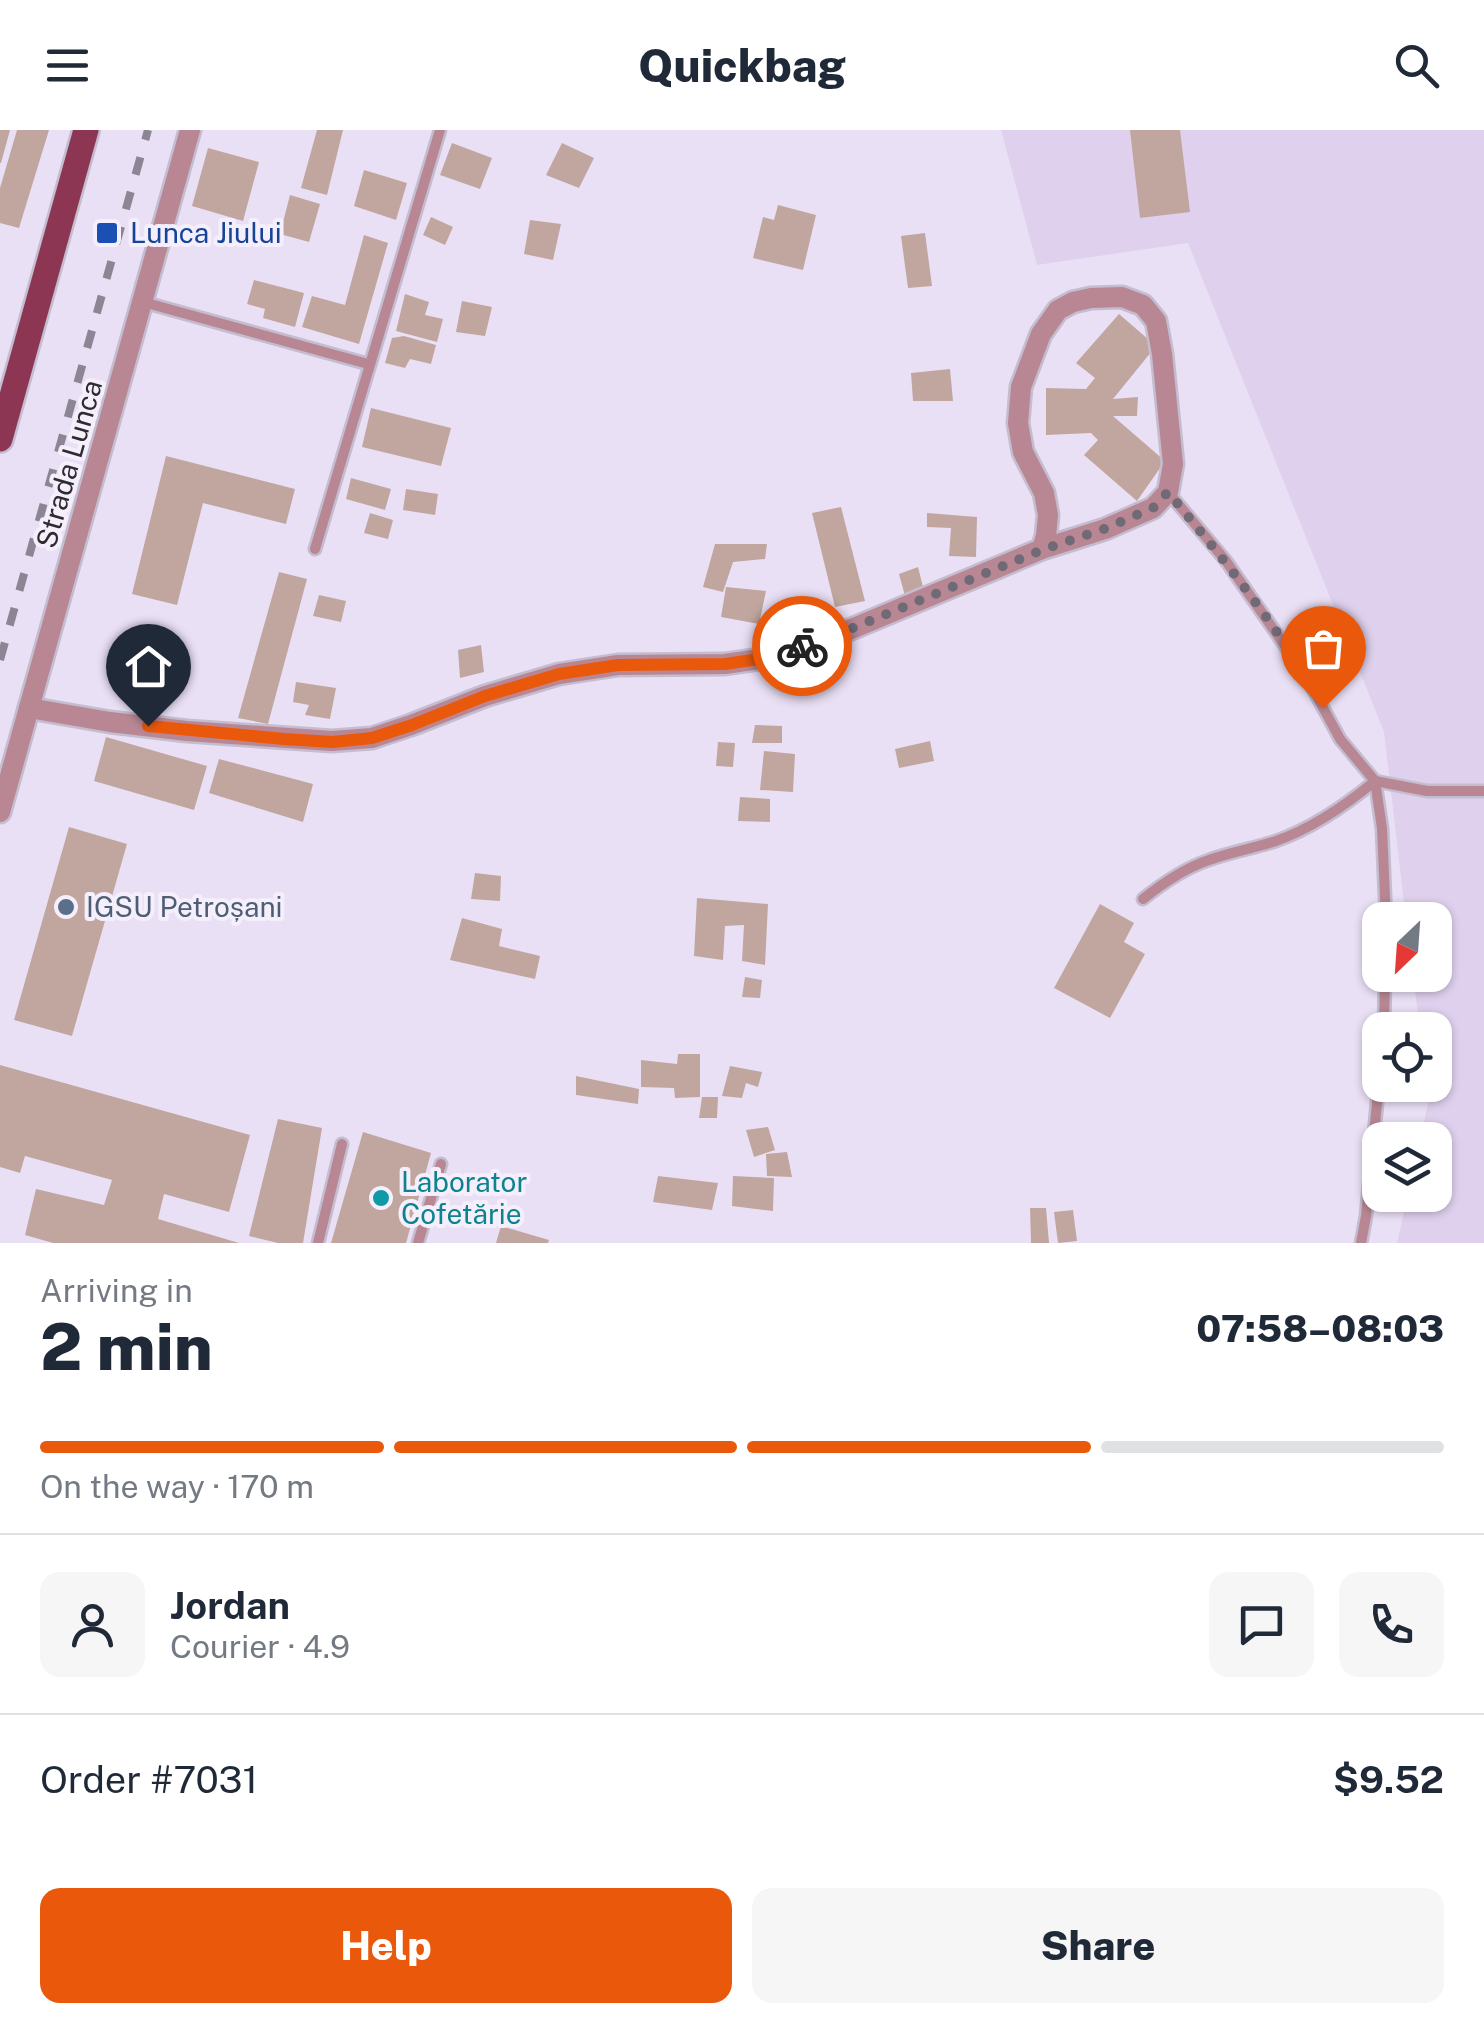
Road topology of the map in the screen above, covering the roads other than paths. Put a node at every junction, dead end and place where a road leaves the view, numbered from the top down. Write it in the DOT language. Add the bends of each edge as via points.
graph roads {
  1 [pos="86,130"];
  2 [pos="190,130"];
  3 [pos="440,130"];
  4 [pos="142,302"];
  5 [pos="368,364"];
  6 [pos="0,439"];
  7 [pos="1160,500"];
  8 [pos="315,548"];
  9 [pos="1042,550"];
  10 [pos="29,708"];
  11 [pos="1375,781"];
  12 [pos="1484,791"];
  13 [pos="0,812"];
  14 [pos="1143,899"];
  15 [pos="1385,902"];
  16 [pos="1377,1102"];
  17 [pos="342,1144"];
  18 [pos="441,1164"];
  19 [pos="318,1243"];
  20 [pos="418,1243"];
  21 [pos="1360,1243"];
  1 -- 6 [label="main road"];
  2 -- 4 [label="street, Strada Lunca"];
  3 -- 5 [label="lane"];
  4 -- 5 [label="lane"];
  4 -- 10 [label="street, Strada Lunca"];
  5 -- 8 [label="lane"];
  7 -- 9 [label="street"];
  7 -- 9 [label="street" via="1173,464 1156,321 1144,304 1122,297 1073,302 1040,334 1021,387 1023,452 1048,515"];
  7 -- 11 [label="lane" via="1226,561 1306,676 1340,740"];
  9 -- 10 [label="street" via="766,658 559,674 372,738 332,742 206,733"];
  10 -- 13 [label="street, Strada Lunca"];
  11 -- 12 [label="lane" via="1428,791"];
  11 -- 14 [label="lane" via="1318,821 1205,861"];
  11 -- 15 [label="lane"];
  16 -- 21 [label="lane"];
  17 -- 19 [label="lane"];
  18 -- 20 [label="lane"];
}
